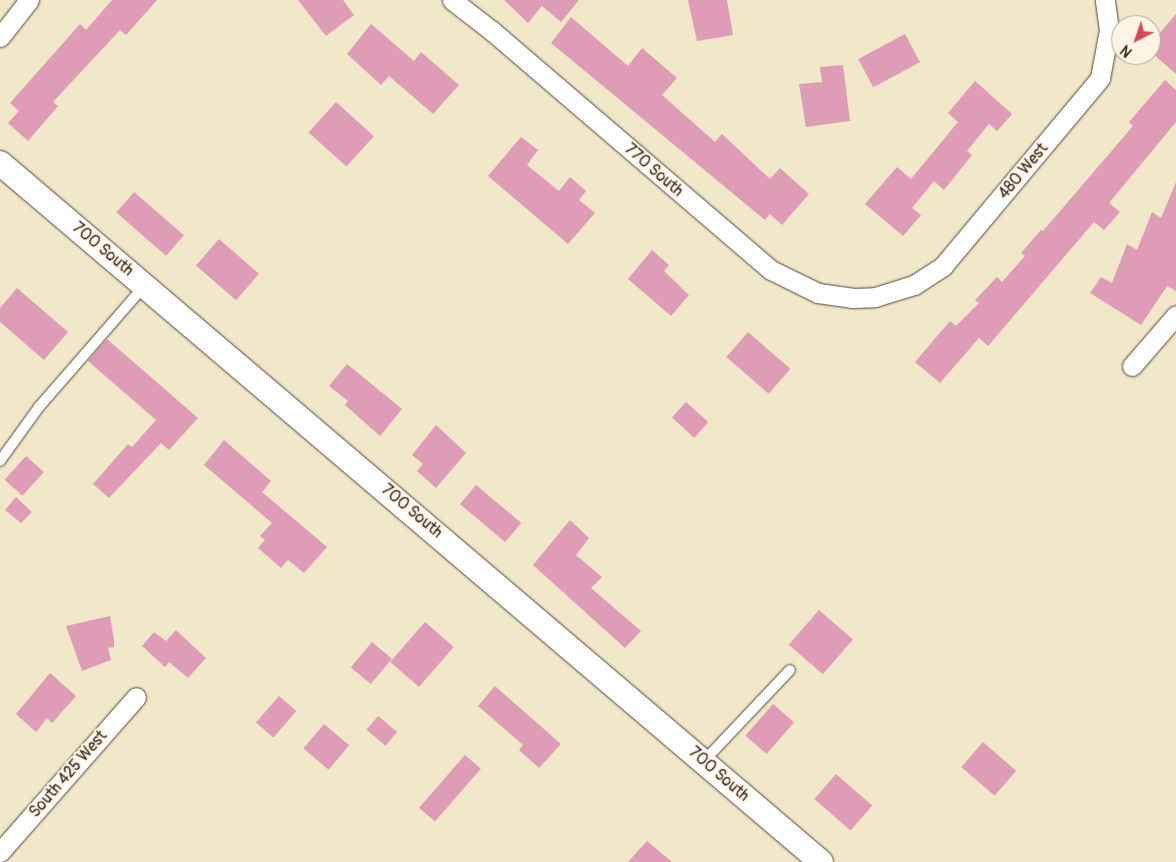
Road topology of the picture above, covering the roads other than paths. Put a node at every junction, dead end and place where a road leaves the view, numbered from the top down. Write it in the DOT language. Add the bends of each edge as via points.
graph roads {
  1 [pos="29,0"];
  2 [pos="452,0"];
  3 [pos="1105,0"];
  4 [pos="0,37"];
  5 [pos="0,163"];
  6 [pos="145,285"];
  7 [pos="875,297"];
  8 [pos="1176,315"];
  9 [pos="1132,366"];
  10 [pos="0,461"];
  11 [pos="790,670"];
  12 [pos="136,697"];
  13 [pos="704,761"];
  14 [pos="0,852"];
  15 [pos="822,862"];
  1 -- 4 [label="street"];
  2 -- 7 [label="street, 770 South" via="771,270 818,293"];
  3 -- 7 [label="street, 480 West" via="1109,30 1100,78 943,266 914,285"];
  5 -- 6 [label="street, 700 South"];
  6 -- 10 [label="lane" via="38,407"];
  6 -- 13 [label="street, 700 South"];
  8 -- 9 [label="street"];
  11 -- 13 [label="lane"];
  12 -- 14 [label="street, South 425 West"];
  13 -- 15 [label="street, 700 South"];
}
